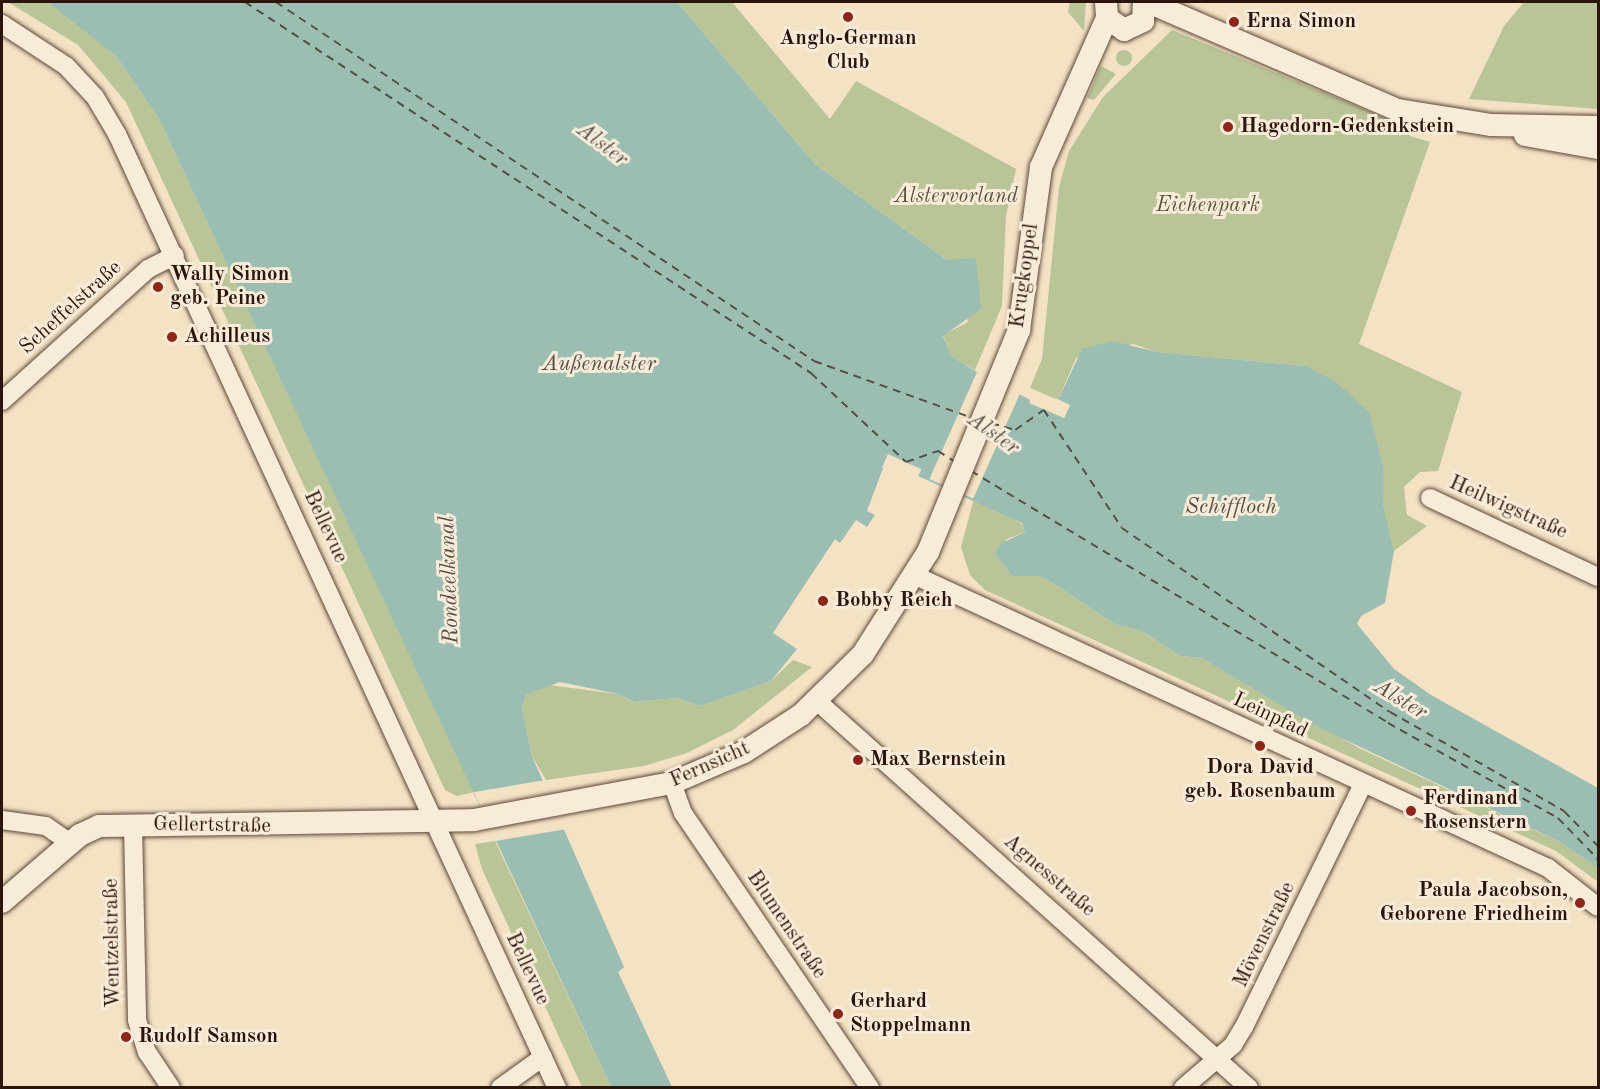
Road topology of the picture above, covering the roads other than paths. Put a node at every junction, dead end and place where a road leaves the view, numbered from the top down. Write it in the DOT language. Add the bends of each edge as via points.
graph roads {
  1 [pos="1123,10"];
  2 [pos="2,24"];
  3 [pos="1492,125"];
  4 [pos="1599,128"];
  5 [pos="1599,148"];
  6 [pos="175,255"];
  7 [pos="2,400"];
  8 [pos="1430,498"];
  9 [pos="916,576"];
  10 [pos="1599,577"];
  11 [pos="817,701"];
  12 [pos="672,783"];
  13 [pos="1363,784"];
  14 [pos="2,820"];
  15 [pos="433,822"];
  16 [pos="133,825"];
  17 [pos="70,843"];
  18 [pos="2,902"];
  19 [pos="1599,907"];
  20 [pos="543,1057"];
  21 [pos="1220,1057"];
  22 [pos="171,1088"];
  23 [pos="500,1088"];
  24 [pos="557,1088"];
  25 [pos="870,1088"];
  26 [pos="1183,1088"];
  27 [pos="1249,1088"];
  1 -- 3 [label="street" via="1206,27 1398,110"];
  1 -- 9 [label="street, Krugkoppel" via="1084,74 1041,168 1025,304 1000,382"];
  2 -- 6 [label="street, Bellevue" via="66,66 95,98"];
  3 -- 4 [label="street"];
  3 -- 5 [label="street"];
  6 -- 7 [label="street, Scheffelstraße" via="148,269"];
  6 -- 15 [label="street, Bellevue"];
  8 -- 10 [label="street, Heilwigstraße"];
  9 -- 11 [label="street, Fernsicht" via="864,654"];
  9 -- 13 [label="street, Leinpfad"];
  11 -- 12 [label="street, Fernsicht" via="744,752"];
  11 -- 21 [label="street, Agnesstraße"];
  12 -- 15 [label="street, Fernsicht" via="486,819"];
  12 -- 25 [label="street, Blumenstraße" via="683,813"];
  13 -- 19 [label="street, Leinpfad" via="1548,868"];
  13 -- 21 [label="street, Mövenstraße" via="1244,1027"];
  14 -- 17 [label="street" via="46,826"];
  15 -- 16 [label="street, Gellertstraße"];
  15 -- 20 [label="street, Bellevue"];
  16 -- 17 [label="street, Gellertstraße" via="94,827"];
  16 -- 22 [label="street, Wentzelstraße" via="137,1020 147,1052"];
  17 -- 18 [label="street, Gellertstraße"];
  20 -- 23 [label="street"];
  20 -- 24 [label="street, Bellevue"];
  21 -- 26 [label="street, Mövenstraße"];
  21 -- 27 [label="street, Agnesstraße"];
}
